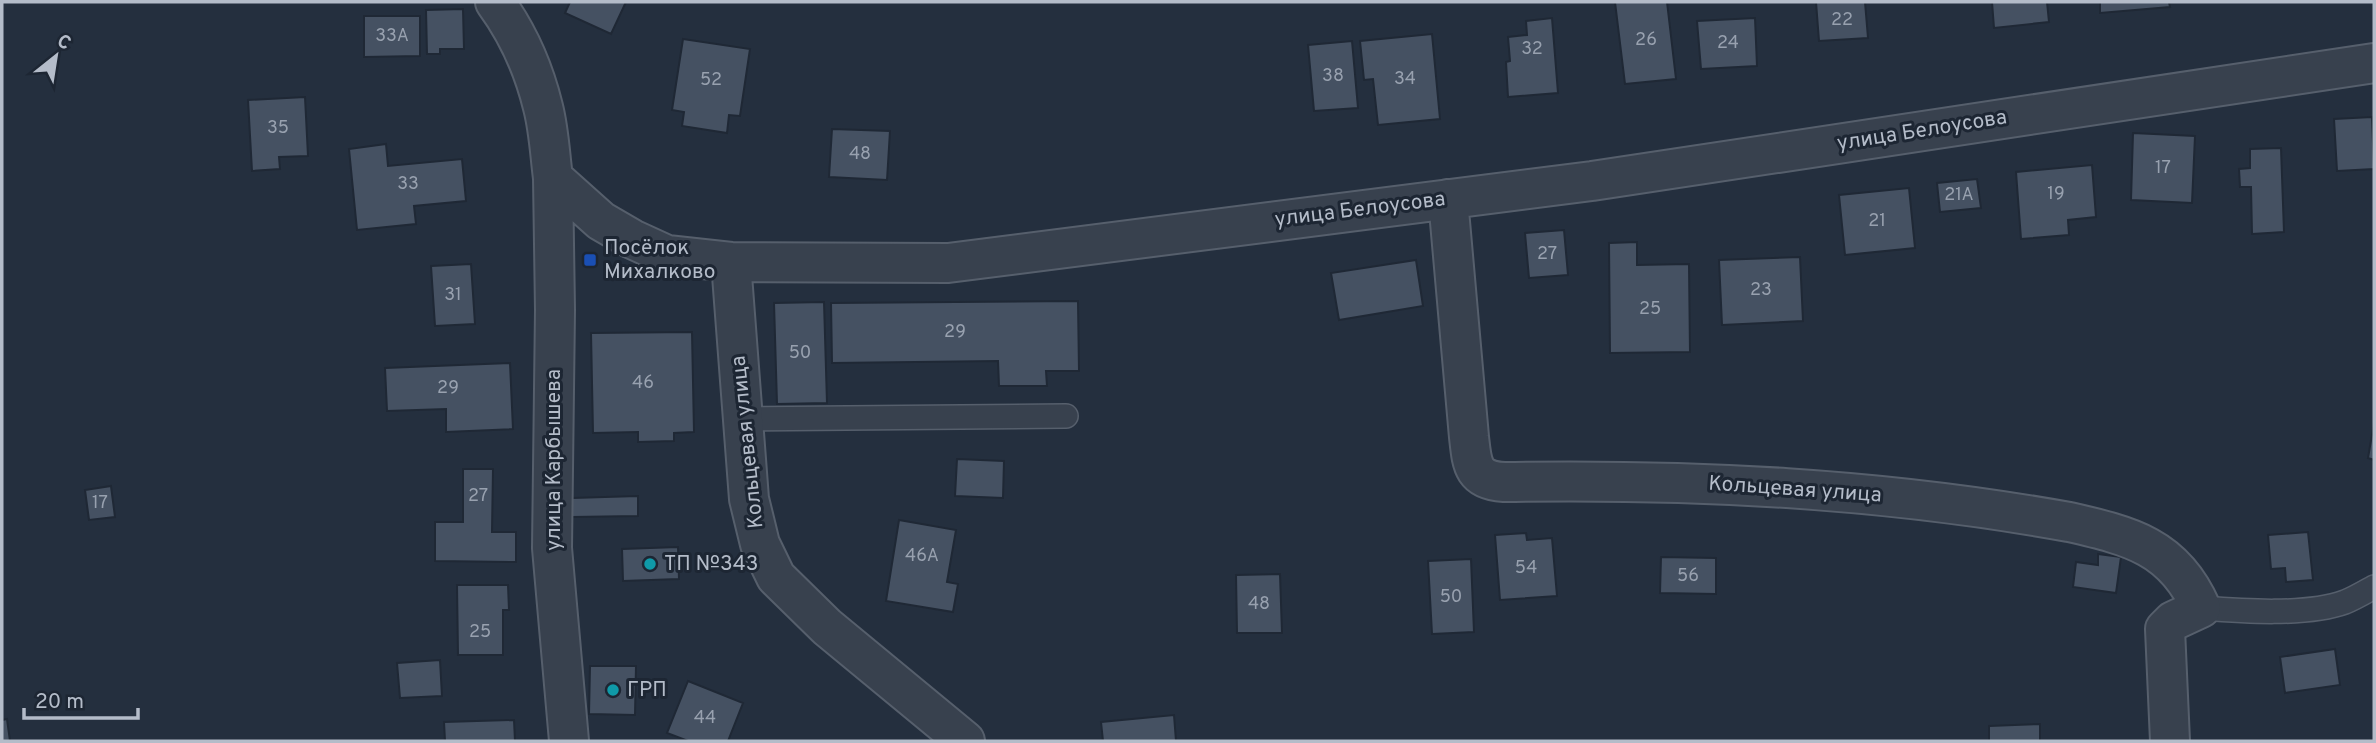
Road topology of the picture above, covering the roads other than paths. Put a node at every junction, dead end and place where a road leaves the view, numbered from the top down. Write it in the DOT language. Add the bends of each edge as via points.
graph roads {
  1 [pos="495,2"];
  2 [pos="2374,63"];
  3 [pos="553,178"];
  4 [pos="1448,199"];
  5 [pos="731,262"];
  6 [pos="1066,416"];
  7 [pos="743,419"];
  8 [pos="2374,587"];
  9 [pos="2201,608"];
  10 [pos="569,741"];
  11 [pos="965,741"];
  12 [pos="2171,741"];
  1 -- 3 [label="street" via="515,34 540,97"];
  2 -- 4 [label="street, улица Белоусова"];
  3 -- 5 [label="street, улица Белоусова" via="601,222 632,239 667,255"];
  3 -- 10 [label="street, улица Карбышева" via="552,548"];
  4 -- 5 [label="street, улица Белоусова" via="948,263"];
  4 -- 9 [label="street, Кольцевая улица" via="1472,464 1485,478 1494,482 1623,480 1769,486 1906,498 2056,520 2145,545 2175,565"];
  5 -- 7 [label="street, Кольцевая улица"];
  6 -- 7 [label="lane"];
  7 -- 11 [label="street, Кольцевая улица" via="752,515 776,577 827,627"];
  8 -- 9 [label="lane" via="2320,608"];
  9 -- 12 [label="street" via="2165,629"];
}
